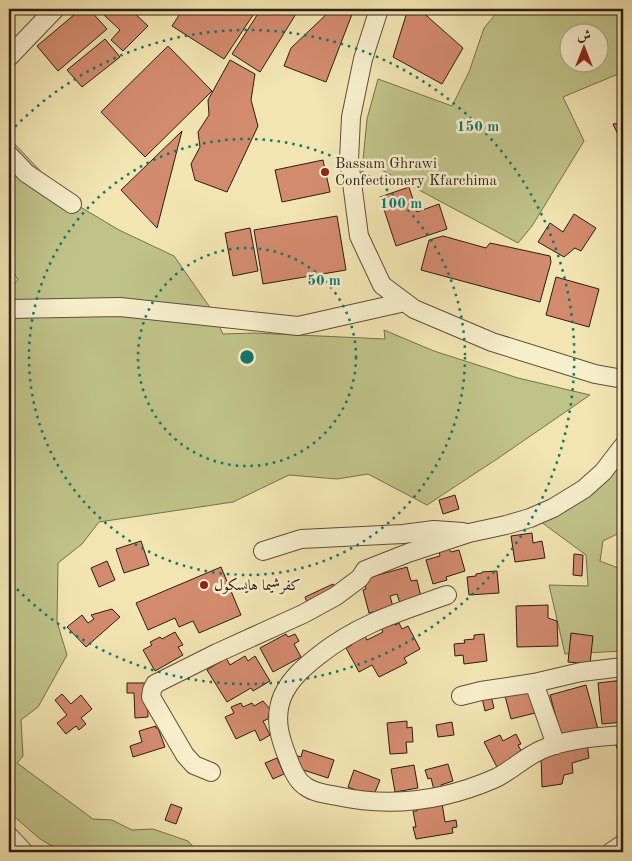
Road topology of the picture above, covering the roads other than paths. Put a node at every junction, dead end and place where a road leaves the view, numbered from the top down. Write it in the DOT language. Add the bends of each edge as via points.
graph roads {
  1 [pos="55,9"];
  2 [pos="379,9"];
  3 [pos="9,57"];
  4 [pos="9,155"];
  5 [pos="72,204"];
  6 [pos="405,302"];
  7 [pos="9,309"];
  8 [pos="623,379"];
  9 [pos="623,446"];
  10 [pos="469,533"];
  11 [pos="263,552"];
  12 [pos="447,596"];
  13 [pos="623,667"];
  14 [pos="534,684"];
  15 [pos="461,696"];
  16 [pos="623,735"];
  17 [pos="556,745"];
  18 [pos="211,772"];
  19 [pos="9,836"];
  20 [pos="623,844"];
  21 [pos="24,852"];
  22 [pos="612,852"];
  1 -- 3 [label="street"];
  2 -- 6 [label="street" via="363,58 351,117 349,160 359,236 382,285"];
  4 -- 5 [label="street" via="26,173"];
  6 -- 7 [label="street" via="298,326 120,307"];
  6 -- 8 [label="street" via="492,342 595,374"];
  9 -- 10 [label="street" via="603,472 584,489 553,508 530,518"];
  10 -- 11 [label="street" via="434,530 300,539"];
  10 -- 18 [label="street" via="365,570 360,578 336,596 303,614 217,652 156,684 151,697 185,755 194,765"];
  12 -- 17 [label="street" via="358,629 299,671 288,684 277,713 278,727 292,769 303,785 315,792 350,799 393,803 442,797 498,777 541,750"];
  13 -- 14 [label="street" via="581,672"];
  14 -- 15 [label="street" via="481,690"];
  14 -- 17 [label="street"];
  16 -- 17 [label="street"];
  19 -- 21 [label="street"];
  20 -- 22 [label="street"];
}
